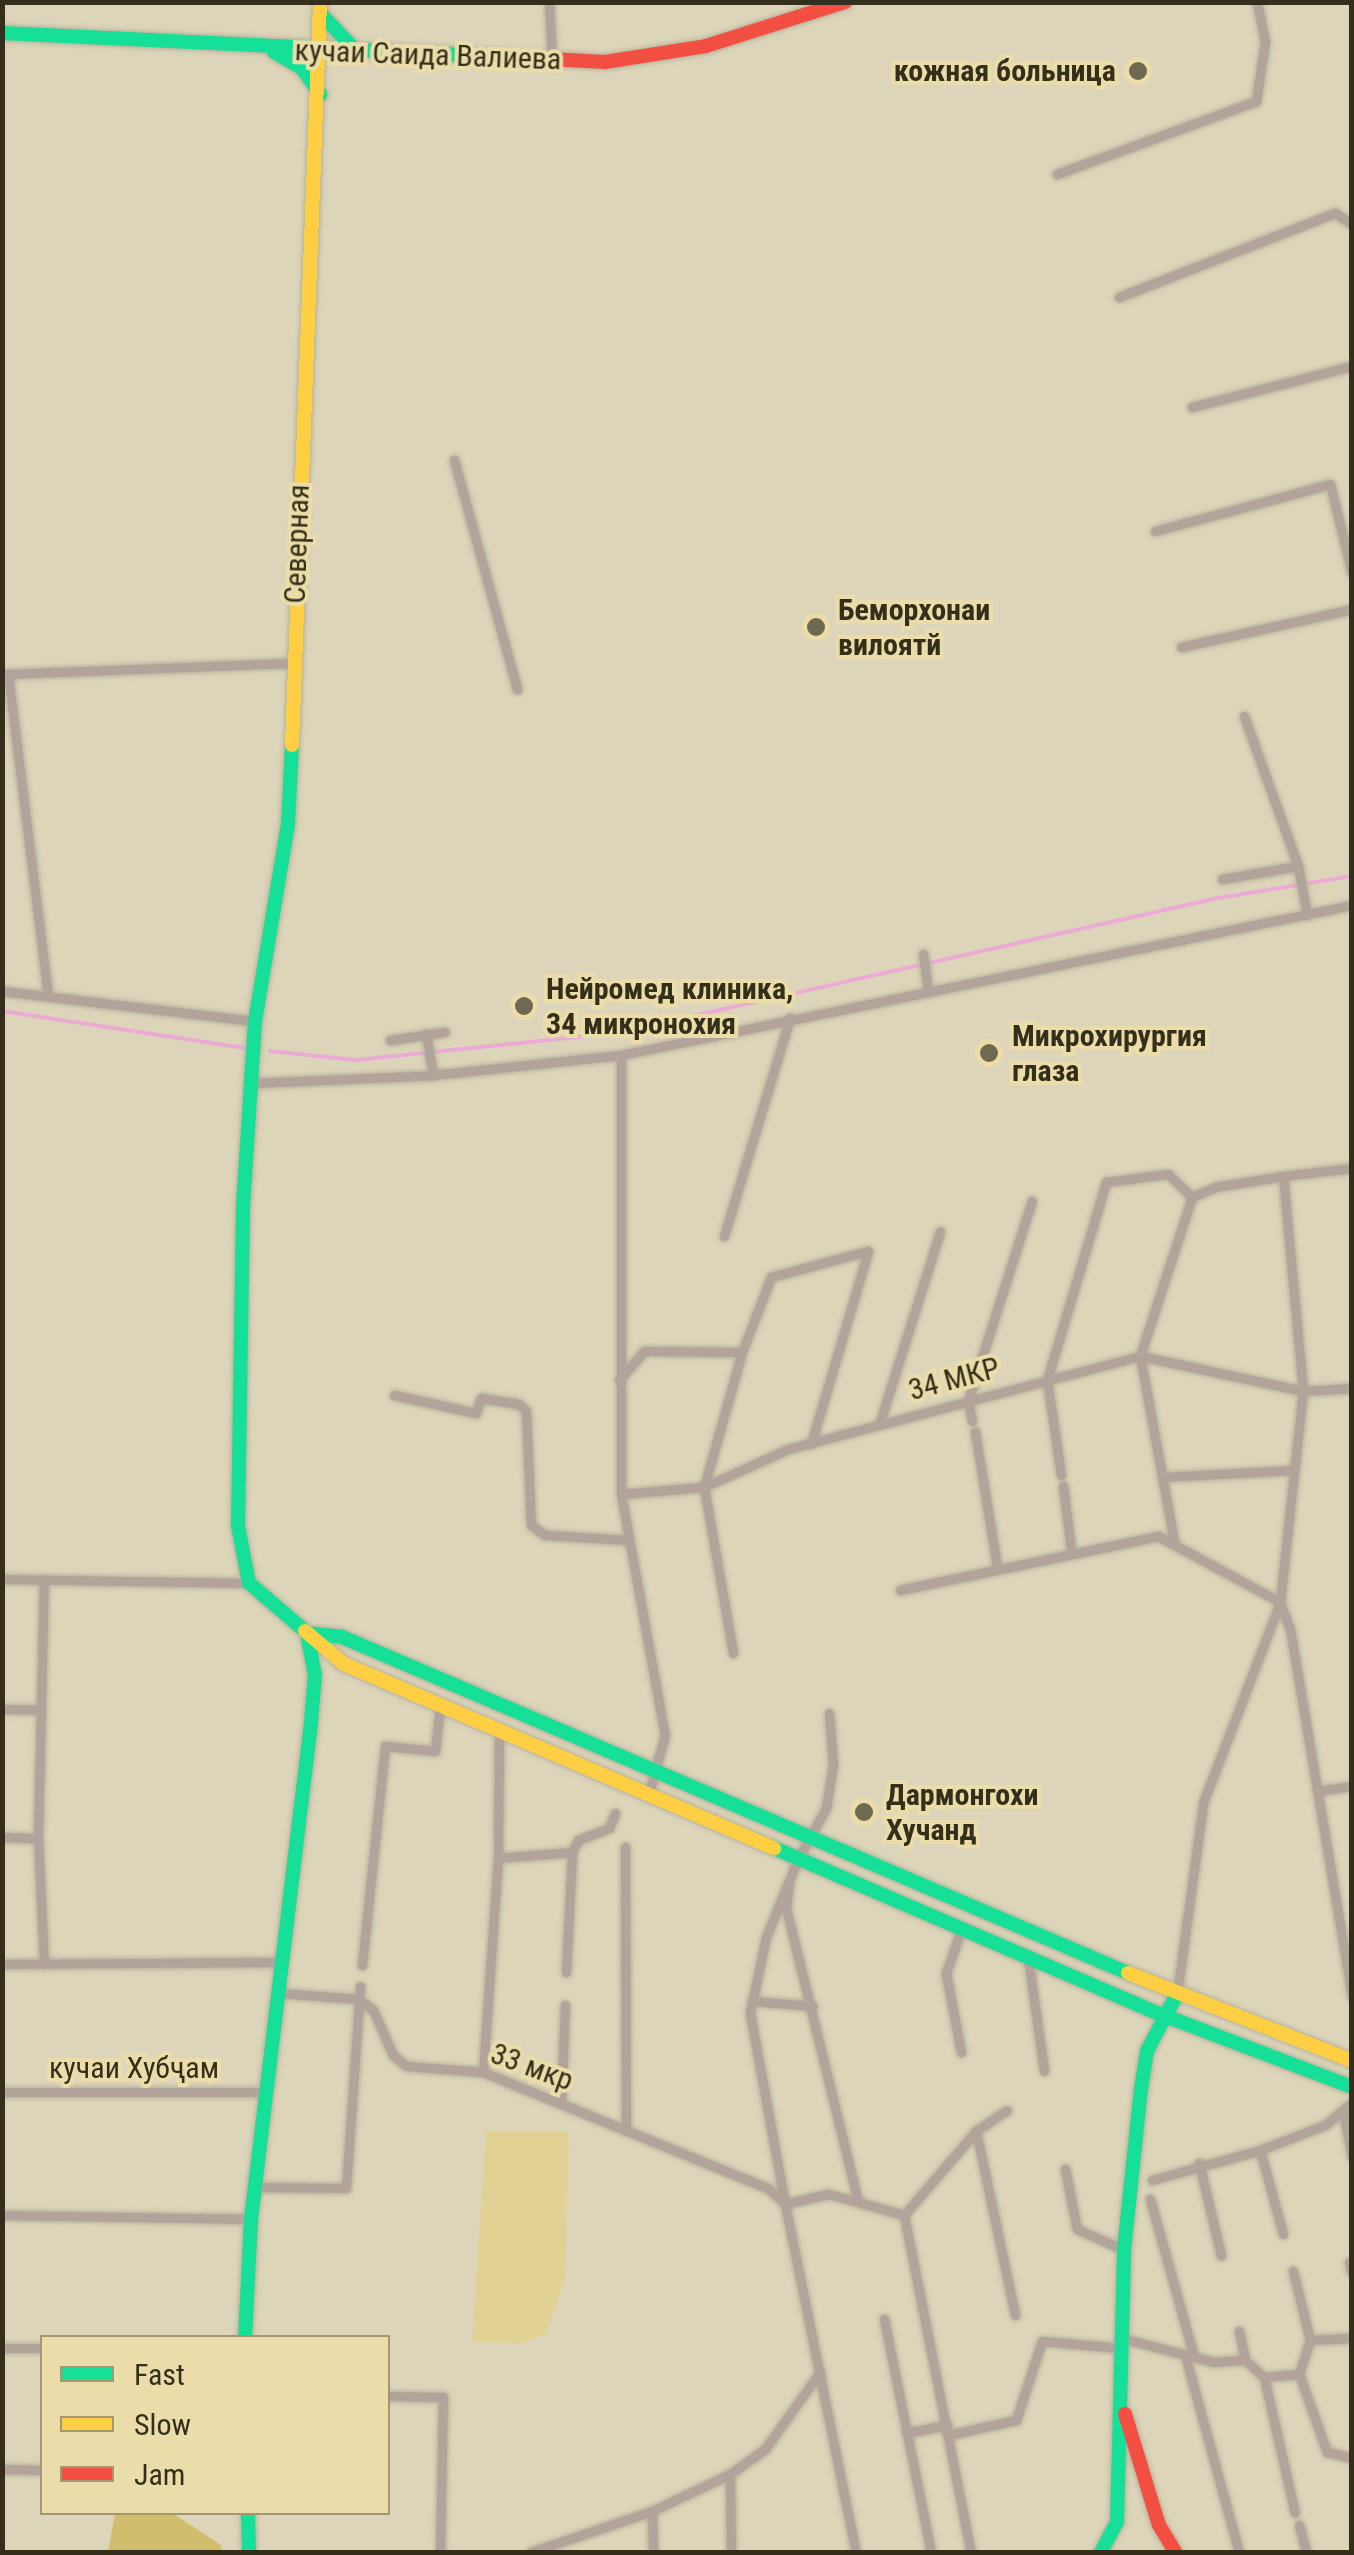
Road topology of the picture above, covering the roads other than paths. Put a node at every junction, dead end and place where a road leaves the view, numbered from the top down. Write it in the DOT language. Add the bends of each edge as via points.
graph roads {
  1 [pos="549,2"];
  2 [pos="846,2"];
  3 [pos="1258,2"];
  4 [pos="320,7"];
  5 [pos="2,32"];
  6 [pos="264,48"];
  7 [pos="322,51"];
  8 [pos="359,53"];
  9 [pos="552,60"];
  10 [pos="321,96"];
  11 [pos="1058,174"];
  12 [pos="1352,224"];
  13 [pos="1118,297"];
  14 [pos="1352,366"];
  15 [pos="1192,407"];
  16 [pos="454,460"];
  17 [pos="1156,532"];
  18 [pos="1352,573"];
  19 [pos="1352,610"];
  20 [pos="1180,646"];
  21 [pos="292,663"];
  22 [pos="5,674"];
  23 [pos="517,689"];
  24 [pos="1244,716"];
  25 [pos="1298,866"];
  26 [pos="1222,878"];
  27 [pos="1352,906"];
  28 [pos="1307,915"];
  29 [pos="923,954"];
  30 [pos="928,990"];
  31 [pos="2,991"];
  32 [pos="48,996"];
  33 [pos="790,1018"];
  34 [pos="255,1021"];
  35 [pos="444,1032"];
  36 [pos="426,1034"];
  37 [pos="390,1040"];
  38 [pos="621,1055"];
  39 [pos="433,1075"];
  40 [pos="253,1083"];
  41 [pos="1352,1168"];
  42 [pos="1283,1176"];
  43 [pos="1192,1197"];
  44 [pos="1032,1201"];
  45 [pos="940,1231"];
  46 [pos="724,1236"];
  47 [pos="742,1352"];
  48 [pos="1140,1356"];
  49 [pos="618,1380"];
  50 [pos="1046,1380"];
  51 [pos="1352,1388"];
  52 [pos="1302,1391"];
  53 [pos="394,1395"];
  54 [pos="968,1401"];
  55 [pos="879,1424"];
  56 [pos="811,1444"];
  57 [pos="1294,1470"];
  58 [pos="1162,1477"];
  59 [pos="704,1487"];
  60 [pos="622,1494"];
  61 [pos="628,1540"];
  62 [pos="1174,1541"];
  63 [pos="1071,1549"];
  64 [pos="997,1567"];
  65 [pos="2,1579"];
  66 [pos="44,1580"];
  67 [pos="249,1583"];
  68 [pos="900,1590"];
  69 [pos="1280,1602"];
  70 [pos="306,1632"];
  71 [pos="733,1653"];
  72 [pos="399,1661"];
  73 [pos="344,1664"];
  74 [pos="316,1674"];
  75 [pos="388,1684"];
  76 [pos="440,1706"];
  77 [pos="2,1709"];
  78 [pos="41,1710"];
  79 [pos="829,1712"];
  80 [pos="499,1734"];
  81 [pos="659,1773"];
  82 [pos="1352,1786"];
  83 [pos="1317,1791"];
  84 [pos="648,1797"];
  85 [pos="615,1814"];
  86 [pos="812,1836"];
  87 [pos="2,1837"];
  88 [pos="38,1838"];
  89 [pos="625,1847"];
  90 [pos="572,1852"];
  91 [pos="498,1858"];
  92 [pos="798,1858"];
  93 [pos="789,1884"];
  94 [pos="961,1930"];
  95 [pos="1028,1958"];
  96 [pos="280,1962"];
  97 [pos="2,1964"];
  98 [pos="44,1964"];
  99 [pos="362,1965"];
  100 [pos="566,1972"];
  101 [pos="360,1986"];
  102 [pos="278,1993"];
  103 [pos="1178,1994"];
  104 [pos="1352,1996"];
  105 [pos="359,1999"];
  106 [pos="752,2001"];
  107 [pos="566,2005"];
  108 [pos="813,2006"];
  109 [pos="1165,2016"];
  110 [pos="961,2052"];
  111 [pos="1352,2061"];
  112 [pos="1044,2071"];
  113 [pos="483,2072"];
  114 [pos="1352,2088"];
  115 [pos="2,2092"];
  116 [pos="266,2092"];
  117 [pos="1352,2102"];
  118 [pos="561,2103"];
  119 [pos="1007,2110"];
  120 [pos="1342,2111"];
  121 [pos="626,2130"];
  122 [pos="976,2131"];
  123 [pos="1260,2150"];
  124 [pos="1352,2157"];
  125 [pos="1200,2164"];
  126 [pos="1065,2169"];
  127 [pos="1152,2180"];
  128 [pos="255,2186"];
  129 [pos="1150,2199"];
  130 [pos="858,2202"];
  131 [pos="786,2204"];
  132 [pos="2,2215"];
  133 [pos="904,2215"];
  134 [pos="251,2218"];
  135 [pos="1283,2234"];
  136 [pos="1124,2250"];
  137 [pos="1221,2255"];
  138 [pos="1293,2271"];
  139 [pos="1015,2315"];
  140 [pos="884,2318"];
  141 [pos="1239,2332"];
  142 [pos="245,2335"];
  143 [pos="1352,2338"];
  144 [pos="1310,2340"];
  145 [pos="1121,2343"];
  146 [pos="2,2348"];
  147 [pos="40,2348"];
  148 [pos="1189,2356"];
  149 [pos="1245,2360"];
  150 [pos="821,2371"];
  151 [pos="1299,2374"];
  152 [pos="1264,2377"];
  153 [pos="390,2396"];
  154 [pos="948,2430"];
  155 [pos="906,2433"];
  156 [pos="1352,2458"];
  157 [pos="2,2469"];
  158 [pos="40,2470"];
  159 [pos="730,2474"];
  160 [pos="652,2511"];
  161 [pos="1295,2513"];
  162 [pos="248,2515"];
  163 [pos="1299,2525"];
  164 [pos="570,2540"];
  165 [pos="249,2552"];
  166 [pos="440,2552"];
  167 [pos="531,2552"];
  168 [pos="570,2552"];
  169 [pos="653,2552"];
  170 [pos="731,2552"];
  171 [pos="856,2552"];
  172 [pos="931,2552"];
  173 [pos="971,2552"];
  174 [pos="1101,2552"];
  175 [pos="1175,2552"];
  176 [pos="1239,2552"];
  177 [pos="1306,2552"];
  1 -- 9 [label="street"];
  2 -- 9 [label="main road, кучаи Саида Валиева" via="706,46 606,62"];
  3 -- 11 [label="street" via="1265,42 1256,101"];
  4 -- 7 [label="main road, Северная"];
  4 -- 8 [label="main road" via="334,34"];
  5 -- 6 [label="main road, кучаи Саида Валиева"];
  6 -- 7 [label="main road, кучаи Саида Валиева"];
  6 -- 10 [label="main road" via="296,63"];
  7 -- 8 [label="main road, кучаи Саида Валиева"];
  7 -- 10 [label="main road, Северная"];
  8 -- 9 [label="main road, кучаи Саида Валиева"];
  10 -- 21 [label="main road, Северная"];
  12 -- 13 [label="street" via="1335,213"];
  14 -- 15 [label="street"];
  16 -- 23 [label="street"];
  17 -- 18 [label="street" via="1330,484"];
  19 -- 20 [label="street"];
  21 -- 22 [label="street"];
  21 -- 34 [label="main road, Северная" via="288,824"];
  22 -- 32 [label="street"];
  24 -- 25 [label="street"];
  25 -- 26 [label="street"];
  25 -- 28 [label="street"];
  27 -- 28 [label="street"];
  28 -- 30 [label="street"];
  29 -- 30 [label="street"];
  30 -- 33 [label="street"];
  31 -- 32 [label="street"];
  32 -- 34 [label="street"];
  33 -- 38 [label="street"];
  33 -- 46 [label="street"];
  34 -- 40 [label="main road, Северная"];
  35 -- 36 [label="street"];
  36 -- 37 [label="street"];
  36 -- 39 [label="street"];
  38 -- 39 [label="street"];
  38 -- 49 [label="street"];
  39 -- 40 [label="street"];
  40 -- 67 [label="main road, Северная" via="238,1526"];
  41 -- 42 [label="street"];
  42 -- 43 [label="street"];
  42 -- 52 [label="street"];
  43 -- 48 [label="street"];
  43 -- 50 [label="street" via="1168,1174 1106,1182"];
  44 -- 54 [label="street"];
  45 -- 55 [label="street"];
  47 -- 49 [label="street" via="644,1351"];
  47 -- 56 [label="street" via="771,1277 868,1251"];
  47 -- 59 [label="street"];
  48 -- 50 [label="street, 34 МКР"];
  48 -- 52 [label="street"];
  48 -- 58 [label="street"];
  49 -- 60 [label="street"];
  50 -- 54 [label="street, 34 МКР"];
  50 -- 63 [label="street"];
  51 -- 52 [label="street"];
  52 -- 57 [label="street"];
  53 -- 61 [label="street" via="476,1413 481,1398 519,1404 526,1411 532,1525 545,1535"];
  54 -- 55 [label="street, 34 МКР"];
  54 -- 64 [label="street"];
  55 -- 56 [label="street, 34 МКР"];
  56 -- 59 [label="street, 34 МКР"];
  57 -- 58 [label="street"];
  57 -- 69 [label="street"];
  58 -- 62 [label="street"];
  59 -- 60 [label="street, 34 МКР"];
  59 -- 71 [label="street"];
  60 -- 61 [label="street"];
  61 -- 81 [label="street" via="665,1735"];
  62 -- 63 [label="street" via="1158,1536"];
  62 -- 69 [label="street"];
  63 -- 64 [label="street"];
  64 -- 68 [label="street"];
  65 -- 66 [label="street"];
  66 -- 67 [label="street"];
  66 -- 78 [label="street"];
  67 -- 70 [label="main road"];
  69 -- 83 [label="street"];
  69 -- 103 [label="street" via="1203,1804"];
  70 -- 72 [label="main road" via="342,1637"];
  70 -- 73 [label="main road"];
  70 -- 74 [label="main road"];
  72 -- 75 [label="main road"];
  72 -- 81 [label="main road"];
  73 -- 74 [label="main road"];
  73 -- 75 [label="main road"];
  74 -- 96 [label="main road"];
  75 -- 76 [label="main road"];
  76 -- 80 [label="main road"];
  76 -- 99 [label="street" via="436,1751 385,1746"];
  77 -- 78 [label="street"];
  78 -- 88 [label="street"];
  79 -- 86 [label="street" via="833,1765 826,1808"];
  80 -- 84 [label="main road"];
  80 -- 91 [label="street"];
  81 -- 84 [label="street"];
  81 -- 86 [label="main road"];
  82 -- 83 [label="street"];
  83 -- 104 [label="street"];
  84 -- 92 [label="main road"];
  85 -- 90 [label="street" via="608,1828 578,1840"];
  86 -- 92 [label="street"];
  86 -- 103 [label="main road"];
  87 -- 88 [label="street"];
  88 -- 98 [label="street"];
  89 -- 121 [label="street"];
  90 -- 91 [label="street"];
  90 -- 100 [label="street"];
  91 -- 113 [label="street"];
  92 -- 93 [label="street"];
  92 -- 94 [label="main road"];
  93 -- 106 [label="street" via="766,1937"];
  93 -- 108 [label="street" via="786,1908"];
  94 -- 95 [label="main road"];
  94 -- 110 [label="street" via="946,1973"];
  95 -- 109 [label="main road"];
  95 -- 112 [label="street"];
  96 -- 98 [label="street"];
  96 -- 102 [label="main road"];
  97 -- 98 [label="street"];
  101 -- 105 [label="street"];
  102 -- 105 [label="street"];
  102 -- 116 [label="main road"];
  103 -- 109 [label="main road"];
  103 -- 111 [label="main road"];
  105 -- 113 [label="street, 33 мкр" via="374,2010 393,2056 406,2066"];
  105 -- 128 [label="street" via="346,2188"];
  106 -- 108 [label="street"];
  106 -- 131 [label="street"];
  107 -- 118 [label="street"];
  108 -- 130 [label="street"];
  109 -- 114 [label="main road"];
  109 -- 136 [label="main road" via="1147,2051"];
  113 -- 118 [label="street, 33 мкр"];
  115 -- 116 [label="street, кучаи Хубҷам"];
  116 -- 128 [label="main road"];
  117 -- 120 [label="street"];
  118 -- 121 [label="street, 33 мкр"];
  119 -- 122 [label="street"];
  120 -- 123 [label="street" via="1325,2125"];
  120 -- 124 [label="street"];
  121 -- 131 [label="street, 33 мкр" via="769,2188"];
  122 -- 133 [label="street"];
  122 -- 139 [label="street"];
  123 -- 125 [label="street"];
  123 -- 135 [label="street"];
  125 -- 127 [label="street"];
  125 -- 137 [label="street"];
  126 -- 136 [label="street" via="1077,2229"];
  128 -- 134 [label="main road"];
  129 -- 148 [label="street"];
  130 -- 131 [label="street" via="828,2194"];
  130 -- 133 [label="street"];
  131 -- 150 [label="street"];
  132 -- 134 [label="street"];
  133 -- 154 [label="street"];
  134 -- 142 [label="main road"];
  136 -- 145 [label="main road"];
  138 -- 144 [label="street"];
  140 -- 155 [label="street"];
  141 -- 149 [label="street"];
  143 -- 144 [label="street"];
  144 -- 151 [label="street"];
  145 -- 148 [label="street"];
  145 -- 154 [label="street" via="1042,2341 1016,2420"];
  145 -- 174 [label="main road" via="1117,2522"];
  145 -- 175 [label="main road" via="1133,2448"];
  146 -- 147 [label="street"];
  148 -- 149 [label="street"];
  148 -- 176 [label="street"];
  149 -- 152 [label="street"];
  150 -- 159 [label="street" via="766,2449"];
  150 -- 171 [label="street"];
  151 -- 152 [label="street"];
  151 -- 156 [label="street" via="1327,2452"];
  152 -- 161 [label="street"];
  153 -- 166 [label="street" via="442,2396"];
  154 -- 155 [label="street"];
  154 -- 173 [label="street"];
  155 -- 172 [label="street"];
  157 -- 158 [label="street"];
  159 -- 160 [label="street"];
  159 -- 170 [label="street"];
  160 -- 164 [label="street"];
  160 -- 169 [label="street"];
  162 -- 165 [label="main road"];
  163 -- 177 [label="street"];
  164 -- 167 [label="street"];
  164 -- 168 [label="street"];
}
